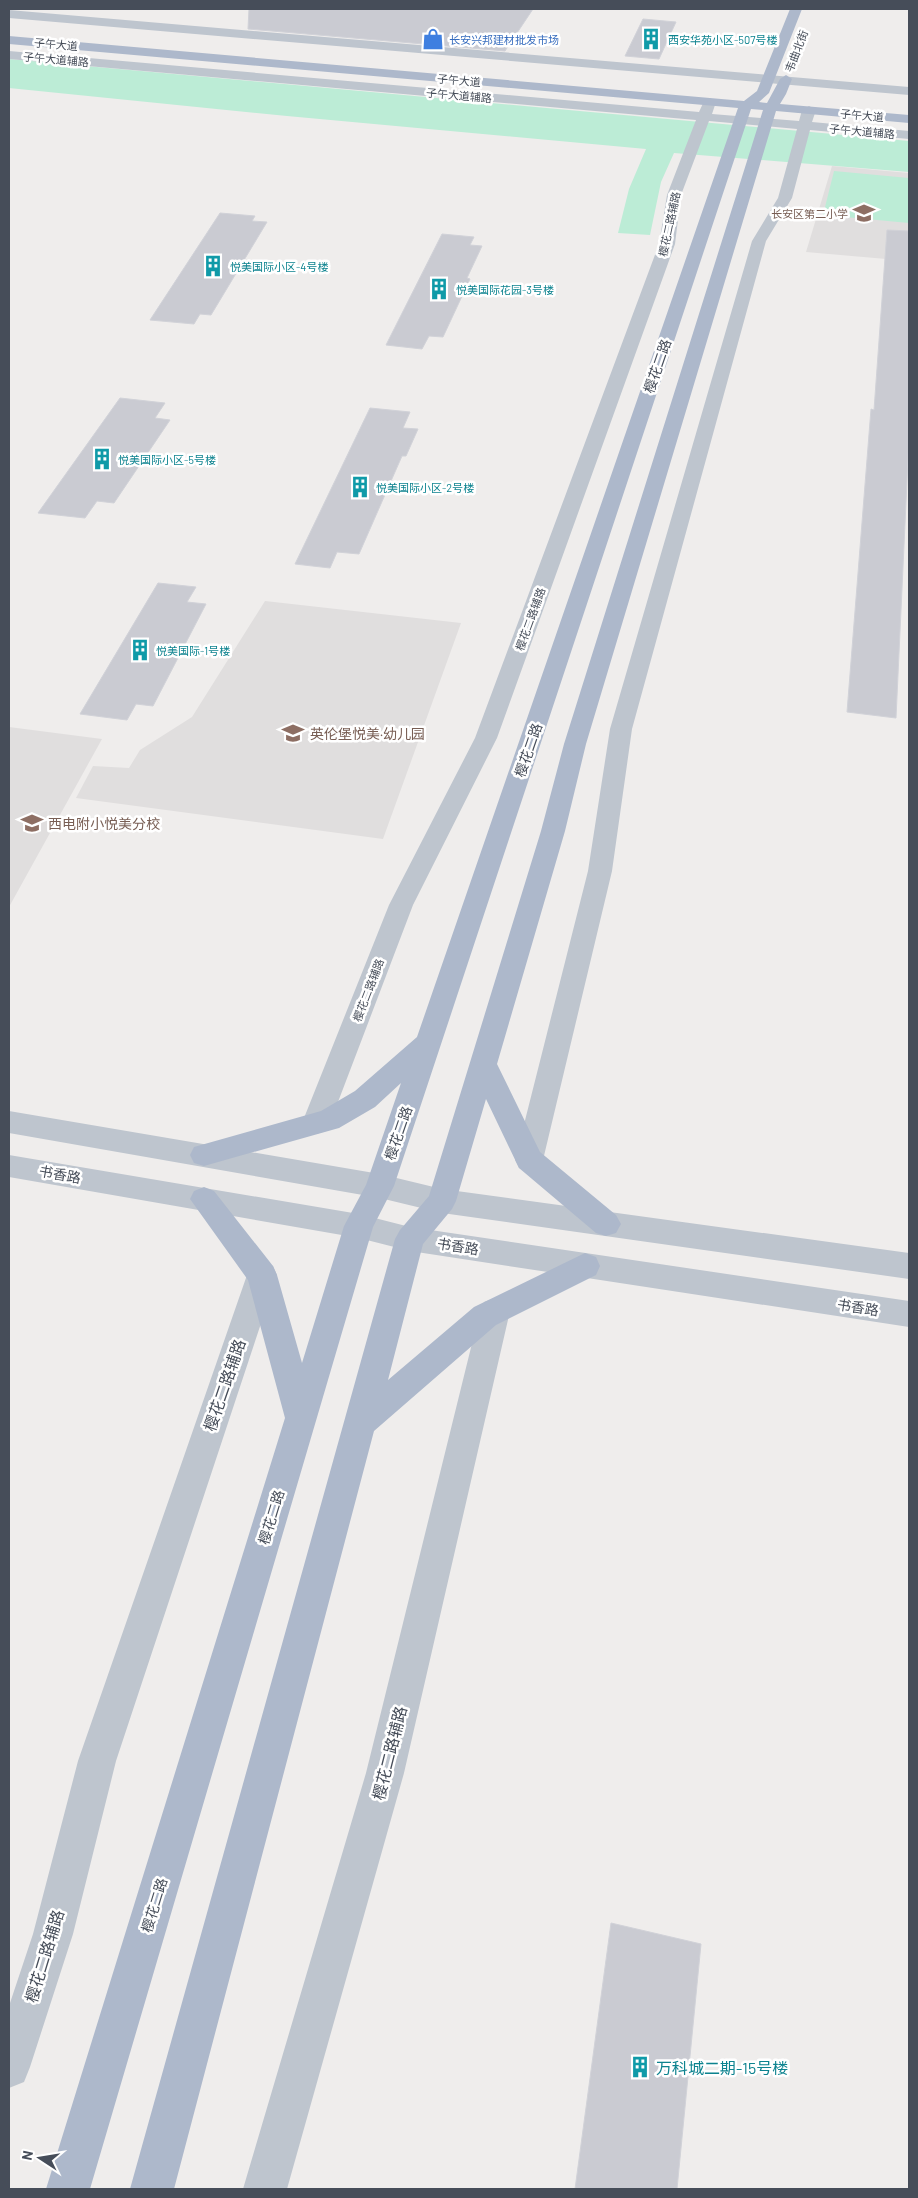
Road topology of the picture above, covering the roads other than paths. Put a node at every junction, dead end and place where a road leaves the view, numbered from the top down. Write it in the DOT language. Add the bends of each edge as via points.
graph roads {
  1 [pos="796,9"];
  2 [pos="9,14"];
  3 [pos="9,26"];
  4 [pos="37,29"];
  5 [pos="9,40"];
  6 [pos="9,55"];
  7 [pos="909,91"];
  8 [pos="774,100"];
  9 [pos="707,109"];
  10 [pos="909,119"];
  11 [pos="909,135"];
  12 [pos="429,1042"];
  13 [pos="483,1064"];
  14 [pos="9,1122"];
  15 [pos="316,1124"];
  16 [pos="204,1156"];
  17 [pos="529,1160"];
  18 [pos="9,1166"];
  19 [pos="380,1186"];
  20 [pos="204,1199"];
  21 [pos="442,1201"];
  22 [pos="606,1224"];
  23 [pos="359,1226"];
  24 [pos="410,1239"];
  25 [pos="585,1266"];
  26 [pos="909,1266"];
  27 [pos="262,1275"];
  28 [pos="495,1311"];
  29 [pos="909,1314"];
  30 [pos="301,1418"];
  31 [pos="361,1422"];
  32 [pos="9,2067"];
  33 [pos="68,2189"];
  34 [pos="152,2189"];
  35 [pos="265,2189"];
  1 -- 8 [label="main road, 韦曲北街"];
  2 -- 8 [label="street, 子午大道辅路"];
  3 -- 4 [label="main road, 子午大道"];
  5 -- 9 [label="main road, 子午大道"];
  6 -- 9 [label="street, 子午大道辅路"];
  7 -- 8 [label="street, 子午大道辅路"];
  8 -- 9 [label="street, 子午大道辅路"];
  8 -- 10 [label="main road, 子午大道"];
  8 -- 11 [label="street, 子午大道辅路"];
  8 -- 12 [label="main road, 樱花二路"];
  8 -- 13 [label="main road" via="575,744 553,831"];
  8 -- 17 [label="street" via="785,198 759,241 620,729 600,871"];
  9 -- 15 [label="street, 樱花二路辅路" via="674,195 667,244 486,738 401,905"];
  12 -- 15 [label="main road" via="365,1099 330,1120"];
  12 -- 19 [label="main road, 樱花二路"];
  13 -- 17 [label="main road"];
  13 -- 21 [label="main road"];
  14 -- 16 [label="street"];
  15 -- 16 [label="main road"];
  16 -- 19 [label="street"];
  17 -- 22 [label="main road"];
  18 -- 20 [label="street, 书香路"];
  19 -- 21 [label="street"];
  19 -- 23 [label="main road, 樱花二路"];
  20 -- 23 [label="street, 书香路"];
  20 -- 27 [label="main road"];
  21 -- 22 [label="street"];
  21 -- 24 [label="main road"];
  22 -- 26 [label="street"];
  23 -- 24 [label="street, 书香路"];
  23 -- 30 [label="main road, 樱花二路"];
  24 -- 25 [label="street, 书香路"];
  24 -- 31 [label="main road"];
  25 -- 28 [label="main road"];
  25 -- 29 [label="street, 书香路"];
  27 -- 30 [label="main road"];
  27 -- 32 [label="street, 樱花二路辅路" via="97,1761 53,1934"];
  28 -- 31 [label="main road" via="485,1316"];
  28 -- 35 [label="street, 樱花二路辅路" via="385,1773"];
  30 -- 33 [label="main road, 樱花二路"];
  31 -- 34 [label="main road"];
}
